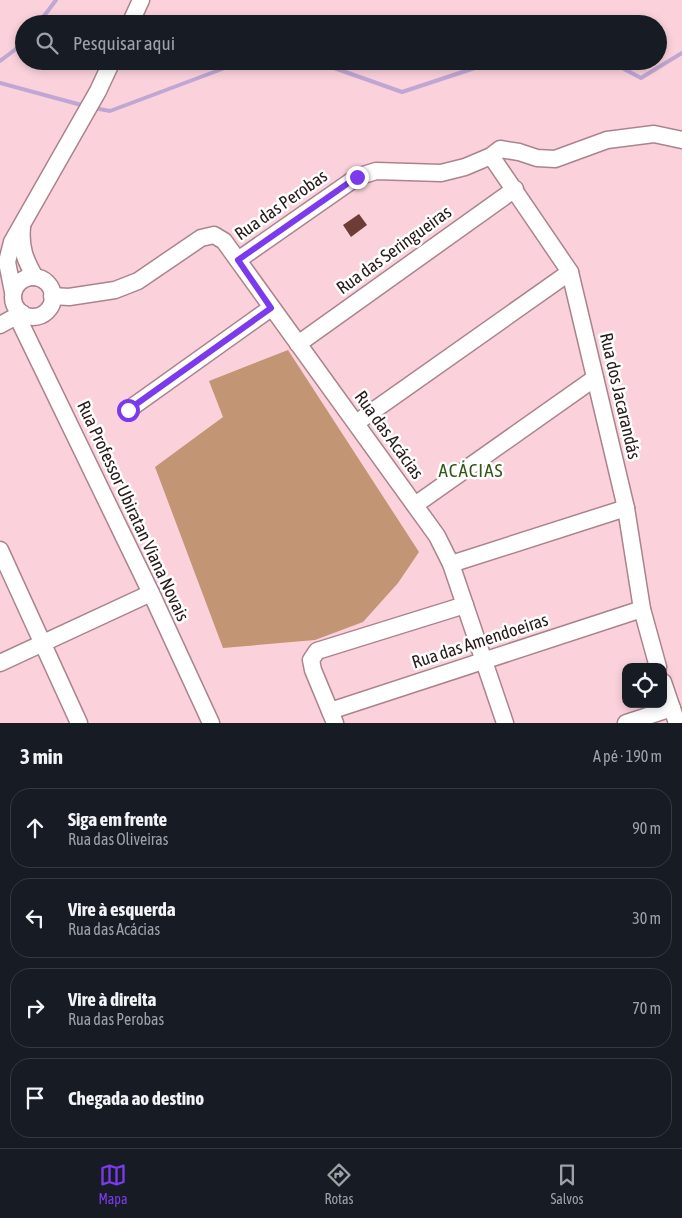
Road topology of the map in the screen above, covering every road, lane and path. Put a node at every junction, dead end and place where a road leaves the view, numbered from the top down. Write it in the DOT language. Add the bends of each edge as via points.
graph roads {
  1 [pos="141,0"];
  2 [pos="134,15"];
  3 [pos="108,70"];
  4 [pos="682,140"];
  5 [pos="491,156"];
  6 [pos="515,189"];
  7 [pos="22,222"];
  8 [pos="238,260"];
  9 [pos="3,262"];
  10 [pos="570,272"];
  11 [pos="35,277"];
  12 [pos="13,292"];
  13 [pos="52,296"];
  14 [pos="271,308"];
  15 [pos="20,315"];
  16 [pos="0,325"];
  17 [pos="298,344"];
  18 [pos="596,378"];
  19 [pos="128,410"];
  20 [pos="356,423"];
  21 [pos="415,505"];
  22 [pos="626,508"];
  23 [pos="0,550"];
  24 [pos="451,564"];
  25 [pos="151,593"];
  26 [pos="466,605"];
  27 [pos="642,609"];
  28 [pos="42,643"];
  29 [pos="484,661"];
  30 [pos="0,663"];
  31 [pos="657,663"];
  32 [pos="667,694"];
  33 [pos="674,715"];
  34 [pos="332,717"];
  35 [pos="79,723"];
  36 [pos="210,723"];
  37 [pos="505,723"];
  38 [pos="626,723"];
  1 -- 2 [label="street"];
  3 -- 7 [label="street"];
  4 -- 5 [label="street, Rua das Perobas" via="654,134 606,140 555,159 500,150"];
  5 -- 6 [label="street, Rua dos Jacarandás"];
  5 -- 8 [label="street, Rua das Perobas" via="466,167 440,173 376,171 357,177"];
  6 -- 10 [label="street, Rua dos Jacarandás"];
  6 -- 17 [label="street, Rua das Seringueiras"];
  7 -- 9 [label="street"];
  7 -- 11 [label="street" via="20,242"];
  8 -- 13 [label="street, Rua das Acácias" via="214,235 201,238 138,281 115,290 69,297"];
  8 -- 14 [label="street, Rua das Acácias"];
  9 -- 12 [label="street"];
  10 -- 18 [label="street, Rua dos Jacarandás"];
  10 -- 20 [label="street"];
  11 -- 12 [label="street" via="21,280"];
  11 -- 13 [label="street" via="47,283"];
  12 -- 15 [label="street" via="13,302"];
  13 -- 15 [label="street" via="50,306 40,315"];
  14 -- 17 [label="street, Rua das Acácias"];
  14 -- 19 [label="street"];
  15 -- 16 [label="street"];
  15 -- 25 [label="street, Rua Professor Ubiratan Viana Novais"];
  17 -- 20 [label="street, Rua das Acácias"];
  18 -- 21 [label="street"];
  18 -- 22 [label="street, Rua dos Jacarandás"];
  20 -- 21 [label="street, Rua das Acácias"];
  21 -- 24 [label="street, Rua das Acácias" via="437,536"];
  22 -- 24 [label="street"];
  22 -- 27 [label="street, Rua dos Jacarandás"];
  23 -- 28 [label="street"];
  24 -- 26 [label="street, Rua das Acácias"];
  25 -- 28 [label="street"];
  25 -- 36 [label="street, Rua Professor Ubiratan Viana Novais"];
  26 -- 29 [label="street, Rua das Acácias"];
  26 -- 34 [label="street" via="317,652 311,660 313,670"];
  27 -- 29 [label="street, Rua das Amendoeiras"];
  27 -- 31 [label="street, Rua dos Jacarandás"];
  28 -- 30 [label="street"];
  28 -- 35 [label="street"];
  29 -- 34 [label="street, Rua das Amendoeiras"];
  29 -- 37 [label="street, Rua das Acácias"];
  32 -- 33 [label="street"];
  33 -- 38 [label="street"];
}
